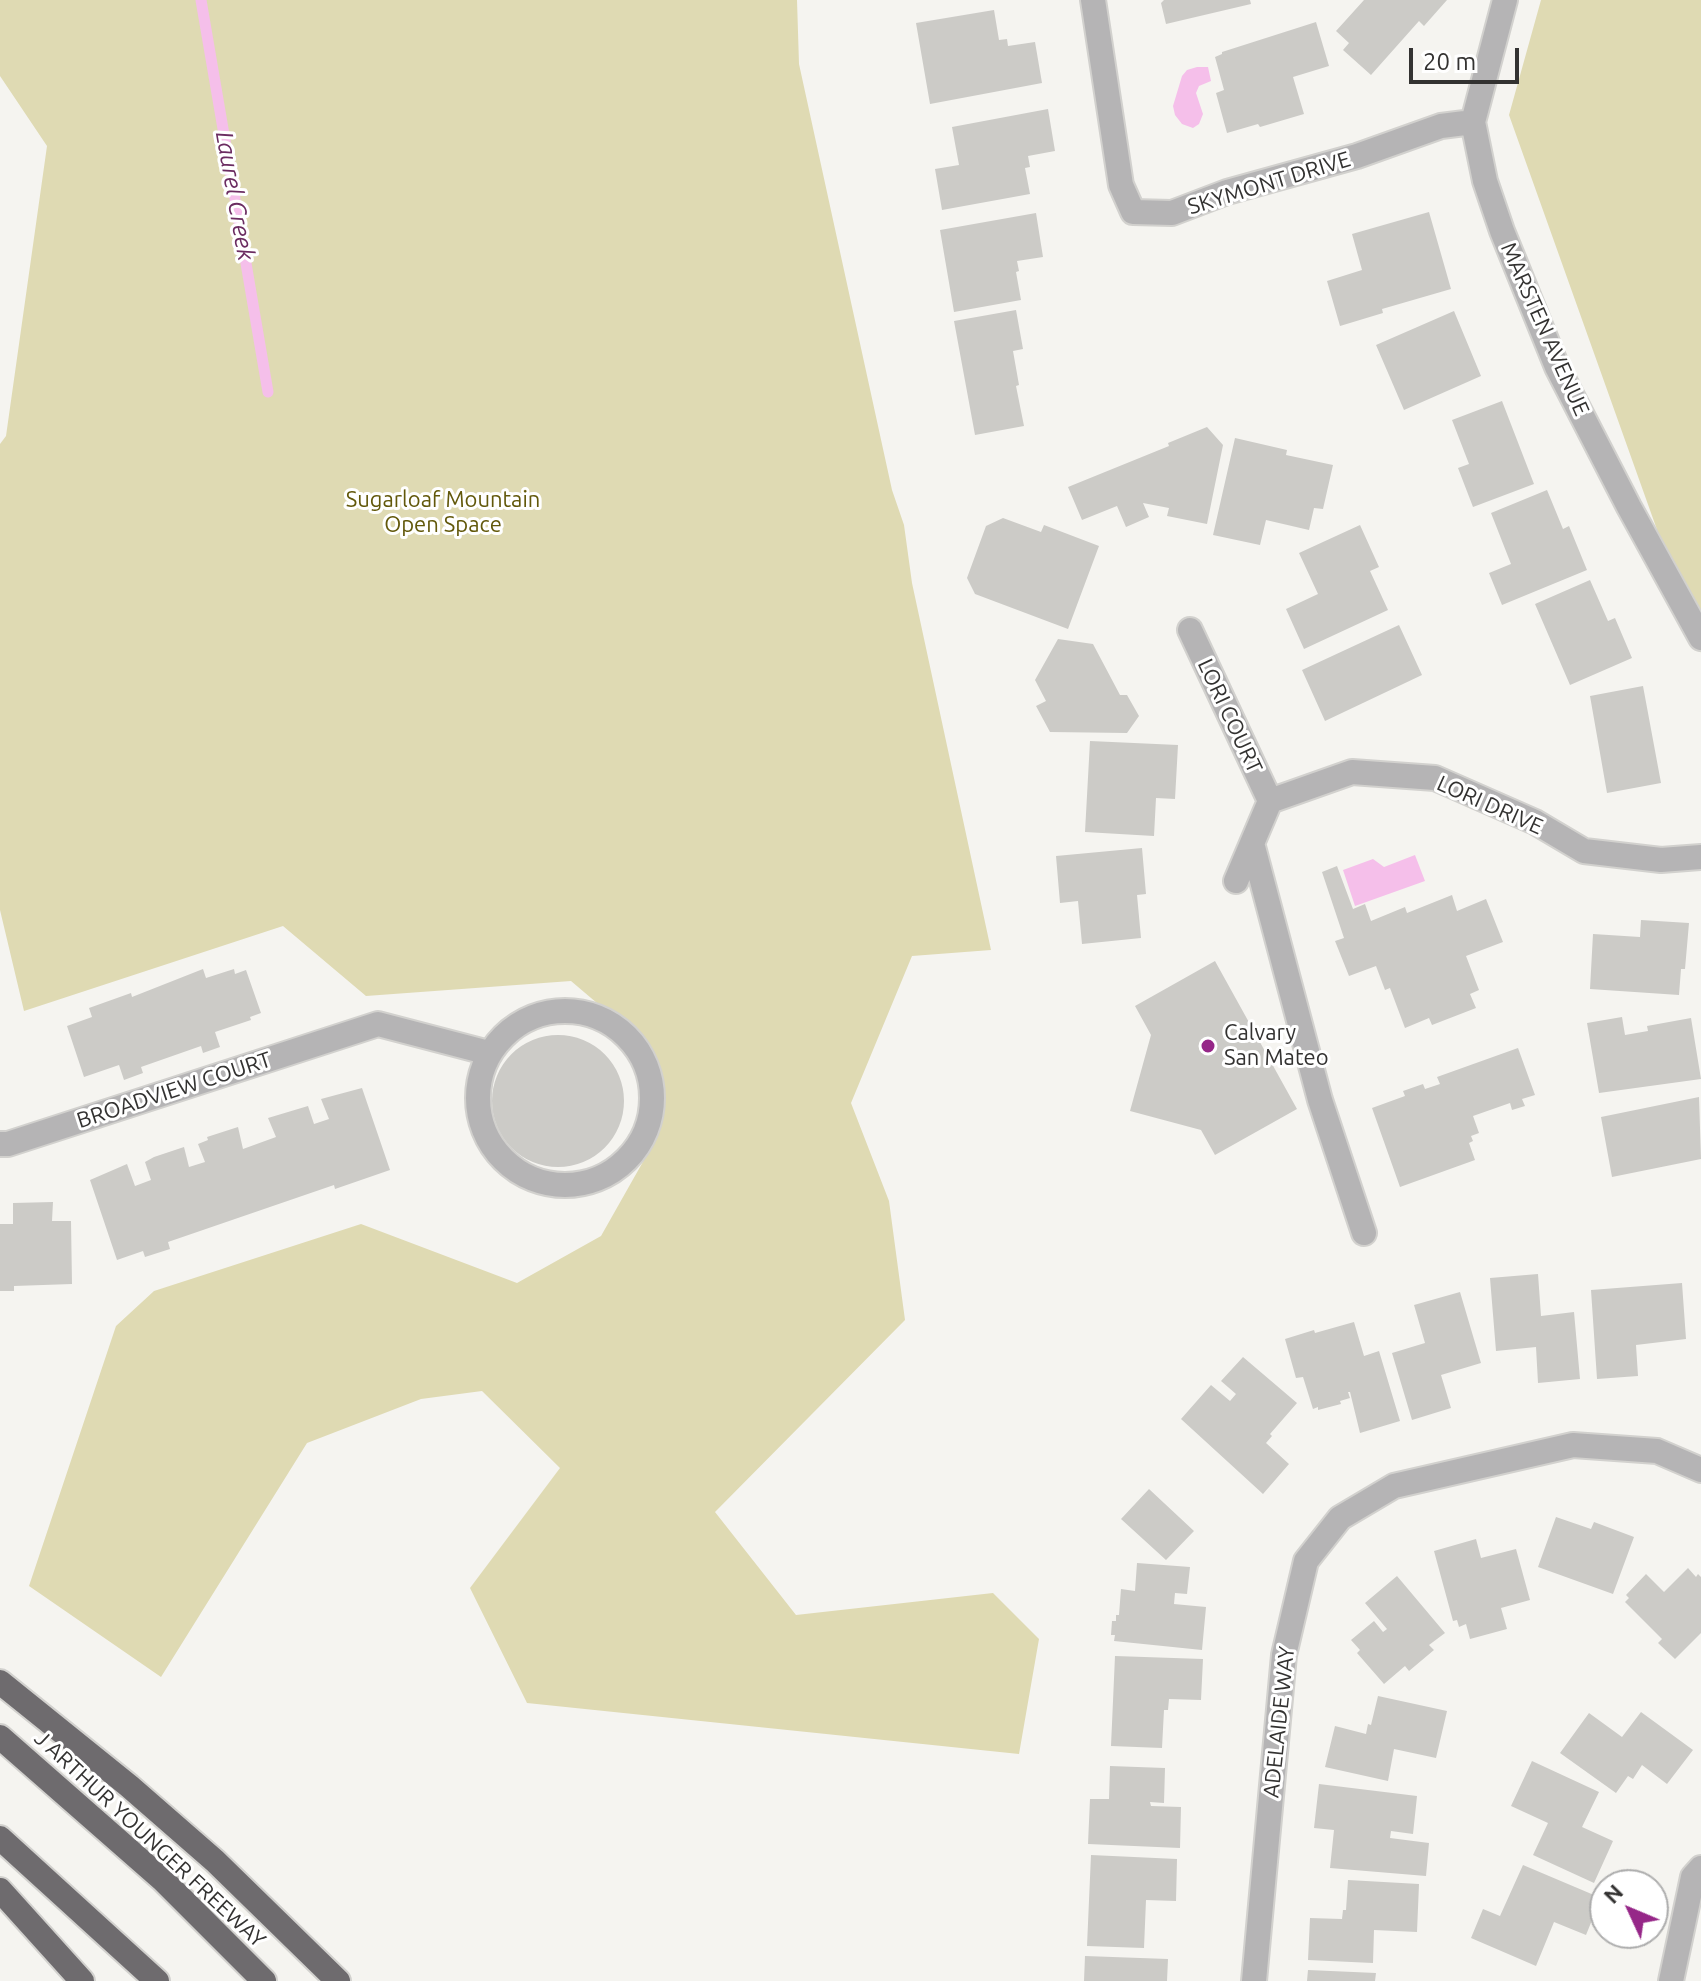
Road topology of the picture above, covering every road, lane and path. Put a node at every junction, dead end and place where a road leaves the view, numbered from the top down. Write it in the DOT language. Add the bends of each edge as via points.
graph roads {
  1 [pos="1093,0"];
  2 [pos="1505,0"];
  3 [pos="1473,122"];
  4 [pos="1190,630"];
  5 [pos="1701,638"];
  6 [pos="1270,801"];
  7 [pos="1252,843"];
  8 [pos="1701,857"];
  9 [pos="1236,881"];
  10 [pos="489,1053"];
  11 [pos="0,1144"];
  12 [pos="1364,1233"];
  13 [pos="1701,1470"];
  14 [pos="0,1682"];
  15 [pos="0,1737"];
  16 [pos="0,1838"];
  17 [pos="1701,1868"];
  18 [pos="0,1890"];
  19 [pos="82,1981"];
  20 [pos="157,1981"];
  21 [pos="264,1981"];
  22 [pos="338,1981"];
  23 [pos="1254,1981"];
  24 [pos="1671,1981"];
  1 -- 3 [label="street, SKYMONT DRIVE" via="1121,185 1133,212 1172,213 1441,126"];
  2 -- 3 [label="street, MARSTEN AVENUE"];
  3 -- 5 [label="street, MARSTEN AVENUE" via="1502,231 1557,367"];
  4 -- 6 [label="street, LORI COURT"];
  6 -- 7 [label="street"];
  6 -- 8 [label="street, LORI DRIVE" via="1352,772 1435,778 1535,822 1584,851 1661,860"];
  7 -- 9 [label="street"];
  7 -- 12 [label="street" via="1320,1100"];
  10 -- 10 [label="street" via="507,1031 531,1016 574,1011 614,1024 635,1044 648,1070 653,1098 634,1152 612,1171 585,1183 556,1185 527,1178 503,1161 486,1138 478,1110 478,1081"];
  10 -- 11 [label="street, BROADVIEW COURT" via="378,1024"];
  13 -- 23 [label="street, ADELAIDE WAY" via="1657,1451 1573,1445 1394,1486 1340,1518 1306,1561 1284,1655"];
  14 -- 22 [label="highway" via="215,1861"];
  15 -- 21 [label="highway, J ARTHUR YOUNGER FREEWAY" via="163,1880"];
  16 -- 20 [label="highway"];
  17 -- 24 [label="street" via="1693,1877"];
  18 -- 19 [label="highway"];
}
